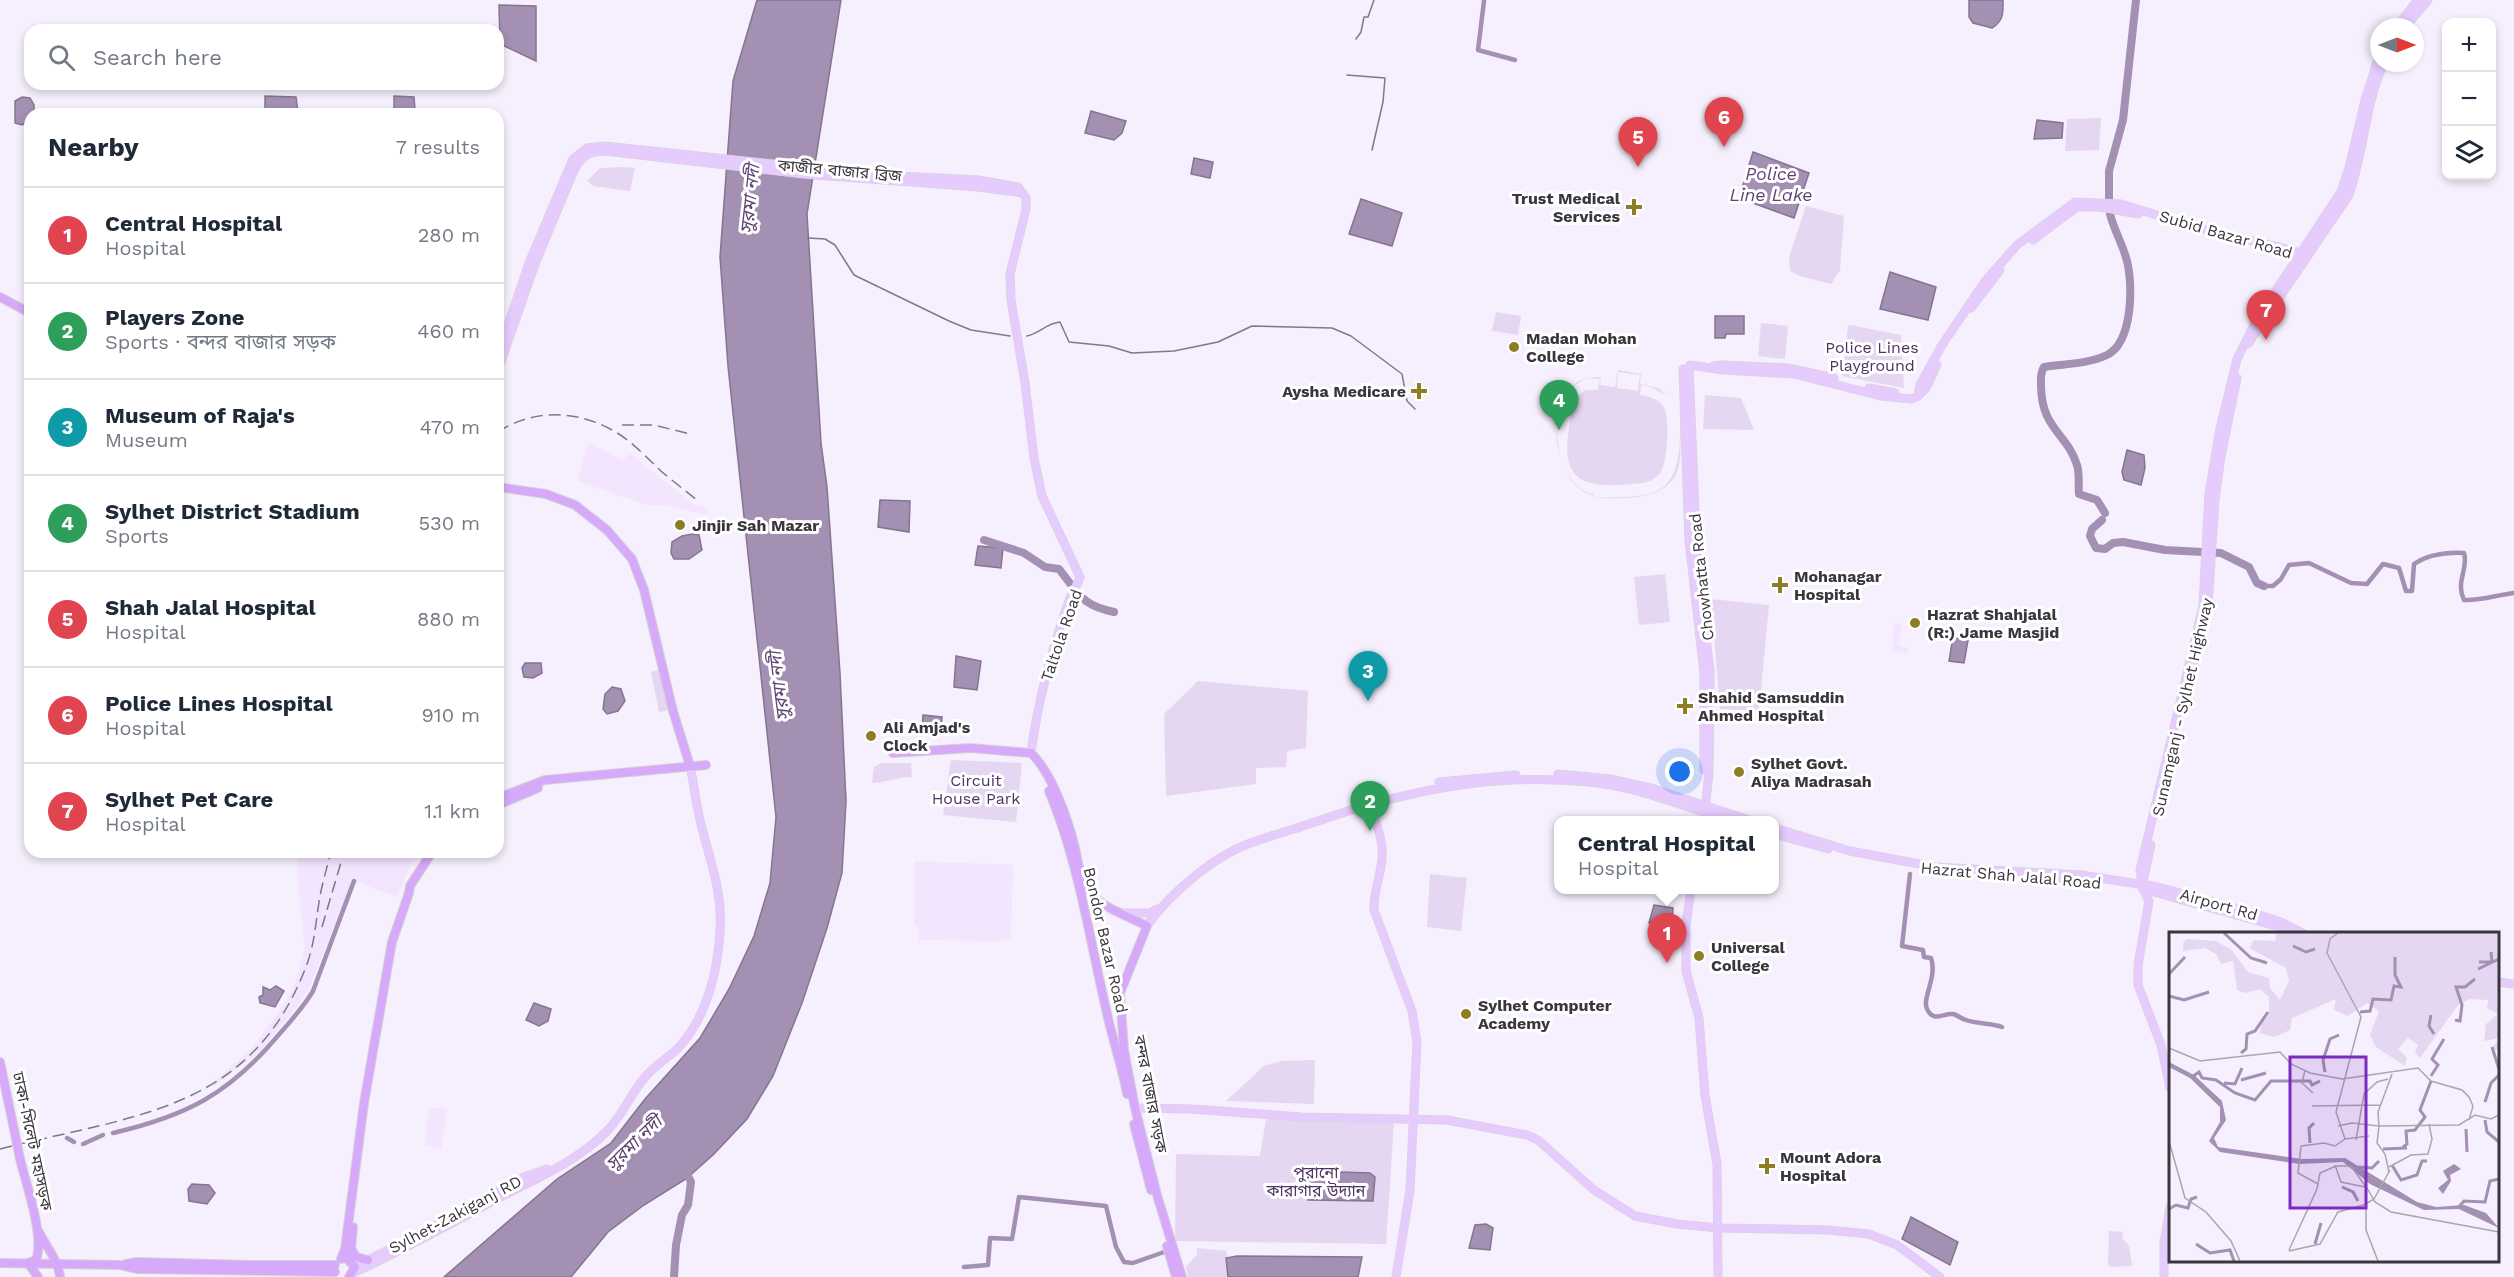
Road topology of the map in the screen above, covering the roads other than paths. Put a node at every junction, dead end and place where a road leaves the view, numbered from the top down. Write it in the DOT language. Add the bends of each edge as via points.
graph roads {
  1 [pos="2418,0"];
  2 [pos="2428,0"];
  3 [pos="2403,18"];
  4 [pos="2413,18"];
  5 [pos="2374,72"];
  6 [pos="2381,72"];
  7 [pos="641,153"];
  8 [pos="1023,193"];
  9 [pos="2300,254"];
  10 [pos="0,297"];
  11 [pos="24,310"];
  12 [pos="504,338"];
  13 [pos="504,353"];
  14 [pos="1712,367"];
  15 [pos="504,488"];
  16 [pos="2209,543"];
  17 [pos="893,753"];
  18 [pos="1031,753"];
  19 [pos="706,765"];
  20 [pos="690,766"];
  21 [pos="558,780"];
  22 [pos="504,795"];
  23 [pos="504,802"];
  24 [pos="1369,803"];
  25 [pos="1705,808"];
  26 [pos="1704,816"];
  27 [pos="1721,816"];
  28 [pos="1734,816"];
  29 [pos="1779,829"];
  30 [pos="1779,835"];
  31 [pos="428,858"];
  32 [pos="435,858"];
  33 [pos="2143,887"];
  34 [pos="409,893"];
  35 [pos="1690,894"];
  36 [pos="1158,909"];
  37 [pos="1120,913"];
  38 [pos="1147,926"];
  39 [pos="2301,932"];
  40 [pos="2499,982"];
  41 [pos="2514,984"];
  42 [pos="0,1062"];
  43 [pos="2169,1083"];
  44 [pos="368,1093"];
  45 [pos="1135,1108"];
  46 [pos="1413,1118"];
  47 [pos="557,1167"];
  48 [pos="2169,1213"];
  49 [pos="36,1226"];
  50 [pos="1719,1228"];
  51 [pos="351,1247"];
  52 [pos="368,1260"];
  53 [pos="0,1263"];
  54 [pos="28,1263"];
  55 [pos="58,1263"];
  56 [pos="120,1265"];
  57 [pos="343,1269"];
  58 [pos="323,1275"];
  59 [pos="38,1277"];
  60 [pos="60,1277"];
  61 [pos="1176,1277"];
  62 [pos="1182,1277"];
  63 [pos="1396,1277"];
  64 [pos="1718,1277"];
  65 [pos="1940,1277"];
  66 [pos="2164,1277"];
  1 -- 3 [label="main road"];
  2 -- 4 [label="main road"];
  5 -- 9 [label="main road, Sunamganj - Sylhet Highway" via="2341,192"];
  6 -- 16 [label="main road, Sunamganj - Sylhet Highway" via="2349,195 2242,354 2221,456"];
  7 -- 8 [label="main road, কাজীর বাজার ব্রিজ" via="1004,184 1018,187"];
  7 -- 12 [label="main road" via="597,146 587,148 573,159"];
  7 -- 13 [label="main road" via="597,151 579,161 535,264"];
  8 -- 18 [label="main road, Taltola Road" via="1026,209 1010,274 1011,300 1034,458 1042,496 1080,577 1044,685"];
  9 -- 14 [label="main road, Subid Bazar Road" via="2121,204 2075,202 2017,245 1986,280 1951,330 1920,385 1918,396 1805,370 1756,365"];
  9 -- 16 [label="main road, Sunamganj - Sylhet Highway" via="2257,319 2237,359 2210,493"];
  10 -- 11 [label="highway"];
  14 -- 25 [label="main road, Chowhatta Road" via="1687,367 1691,561 1705,646"];
  15 -- 20 [label="highway" via="546,494 575,506 607,530 632,559 644,590"];
  16 -- 33 [label="main road, Sunamganj - Sylhet Highway" via="2206,618"];
  17 -- 18 [label="highway" via="970,748"];
  18 -- 37 [label="highway" via="1059,801 1087,891"];
  18 -- 61 [label="highway, Bondor Bazar Road" via="1050,793 1071,856 1145,1171"];
  19 -- 20 [label="highway"];
  20 -- 21 [label="highway"];
  20 -- 47 [label="main road" via="720,896 720,931 708,995 681,1045 648,1074 608,1131"];
  21 -- 22 [label="highway" via="545,780"];
  21 -- 23 [label="highway"];
  24 -- 25 [label="main road" via="1428,788 1550,779 1610,781"];
  24 -- 36 [label="main road, বন্দর বাজার সড়ক" via="1226,854"];
  24 -- 46 [label="main road" via="1383,855 1374,910 1415,1028"];
  25 -- 26 [label="main road, Chowhatta Road"];
  25 -- 27 [label="main road"];
  25 -- 28 [label="main road"];
  29 -- 33 [label="main road, Hazrat Shah Jalal Road" via="1850,851 1935,867 2042,871 2093,876"];
  30 -- 33 [label="main road, Hazrat Shah Jalal Road" via="1850,855 1935,871"];
  31 -- 34 [label="highway"];
  32 -- 34 [label="highway"];
  33 -- 39 [label="main road, Airport Rd"];
  33 -- 43 [label="main road, Sunamganj - Sylhet Highway" via="2149,901 2138,985 2161,1045"];
  34 -- 44 [label="highway" via="392,942"];
  35 -- 50 [label="main road" via="1686,972 1699,1018 1705,1095 1717,1164"];
  36 -- 37 [label="main road" via="1150,913"];
  36 -- 38 [label="main road, বন্দর বাজার সড়ক"];
  37 -- 38 [label="highway"];
  38 -- 45 [label="highway, বন্দর বাজার সড়ক" via="1120,993 1124,1050"];
  40 -- 41 [label="main road"];
  42 -- 49 [label="highway, ঢাকা-সিলেট মহাসড়ক, bridge"];
  44 -- 51 [label="highway"];
  44 -- 57 [label="highway"];
  45 -- 46 [label="main road" via="1192,1108 1301,1117"];
  45 -- 62 [label="highway, বন্দর বাজার সড়ক"];
  46 -- 50 [label="main road" via="1447,1120 1527,1135 1538,1140 1594,1190 1635,1216"];
  46 -- 63 [label="main road" via="1410,1190"];
  47 -- 52 [label="main road, Sylhet-Zakiganj RD" via="524,1177"];
  47 -- 57 [label="main road" via="402,1251"];
  48 -- 66 [label="main road"];
  49 -- 54 [label="highway, ঢাকা-সিলেট মহাসড়ক" via="39,1250 36,1260"];
  49 -- 55 [label="highway, ঢাকা-সিলেট মহাসড়ক"];
  50 -- 64 [label="main road"];
  50 -- 65 [label="main road" via="1869,1234 1897,1245"];
  51 -- 52 [label="highway" via="354,1256"];
  51 -- 57 [label="highway"];
  52 -- 57 [label="main road, Sylhet-Zakiganj RD"];
  53 -- 54 [label="highway"];
  54 -- 55 [label="highway"];
  54 -- 59 [label="highway"];
  55 -- 56 [label="highway"];
  55 -- 60 [label="highway, ঢাকা-সিলেট মহাসড়ক"];
  56 -- 57 [label="highway" via="137,1262"];
  56 -- 58 [label="highway" via="137,1269"];
  57 -- 58 [label="highway"];
}
